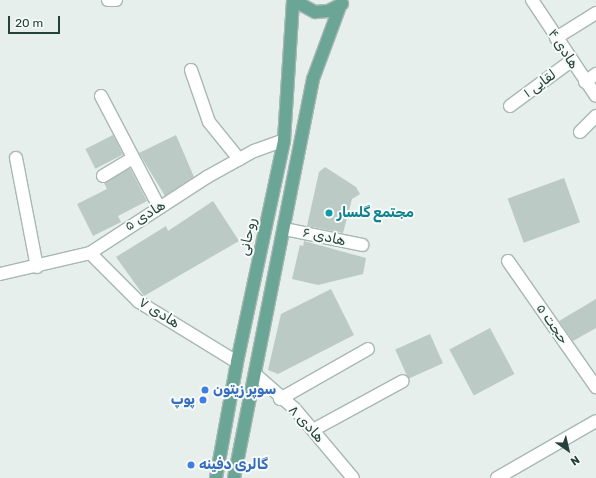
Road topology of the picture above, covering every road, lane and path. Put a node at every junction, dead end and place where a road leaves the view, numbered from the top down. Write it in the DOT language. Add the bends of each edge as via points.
graph roads {
  1 [pos="108,0"];
  2 [pos="116,0"];
  3 [pos="293,0"];
  4 [pos="532,0"];
  5 [pos="343,3"];
  6 [pos="596,13"];
  7 [pos="556,38"];
  8 [pos="571,61"];
  9 [pos="191,70"];
  10 [pos="596,74"];
  11 [pos="585,82"];
  12 [pos="101,96"];
  13 [pos="596,96"];
  14 [pos="510,106"];
  15 [pos="596,116"];
  16 [pos="580,132"];
  17 [pos="284,140"];
  18 [pos="16,158"];
  19 [pos="133,158"];
  20 [pos="239,159"];
  21 [pos="104,176"];
  22 [pos="159,207"];
  23 [pos="285,229"];
  24 [pos="362,245"];
  25 [pos="90,253"];
  26 [pos="508,261"];
  27 [pos="37,267"];
  28 [pos="0,274"];
  29 [pos="254,284"];
  30 [pos="273,289"];
  31 [pos="368,349"];
  32 [pos="237,362"];
  33 [pos="255,374"];
  34 [pos="403,381"];
  35 [pos="596,387"];
  36 [pos="280,399"];
  37 [pos="596,421"];
  38 [pos="313,430"];
  39 [pos="216,478"];
  40 [pos="234,478"];
  41 [pos="354,478"];
  42 [pos="497,478"];
  1 -- 2 [label="street"];
  3 -- 5 [label="main road" via="315,12"];
  3 -- 17 [label="main road, روحانی"];
  4 -- 7 [label="street, هادی ۴"];
  5 -- 23 [label="main road" via="313,79"];
  6 -- 7 [label="street"];
  7 -- 8 [label="street, هادی ۴"];
  8 -- 11 [label="street, هادی ۴"];
  8 -- 14 [label="street, لقایی ۱"];
  9 -- 20 [label="street" via="209,122"];
  10 -- 11 [label="street"];
  11 -- 13 [label="street, هادی ۴"];
  12 -- 19 [label="street"];
  15 -- 16 [label="street"];
  17 -- 20 [label="street, هادی ۵"];
  17 -- 29 [label="main road, روحانی"];
  18 -- 27 [label="street"];
  19 -- 21 [label="street"];
  19 -- 22 [label="street"];
  20 -- 22 [label="street, هادی ۵"];
  22 -- 25 [label="street, هادی ۵"];
  23 -- 24 [label="street, هادی ۶"];
  23 -- 30 [label="main road"];
  25 -- 27 [label="street, هادی ۵"];
  25 -- 32 [label="street, هادی ۷" via="139,302"];
  26 -- 35 [label="street, حجت ۵"];
  27 -- 28 [label="street, هادی ۵"];
  29 -- 30 [label="main road"];
  29 -- 32 [label="main road, روحانی"];
  30 -- 33 [label="main road"];
  31 -- 36 [label="street"];
  32 -- 39 [label="main road, روحانی"];
  33 -- 36 [label="street, هادی ۸"];
  33 -- 40 [label="main road"];
  34 -- 38 [label="street"];
  36 -- 38 [label="street, هادی ۸"];
  37 -- 42 [label="street"];
  38 -- 41 [label="street, هادی ۸"];
}
